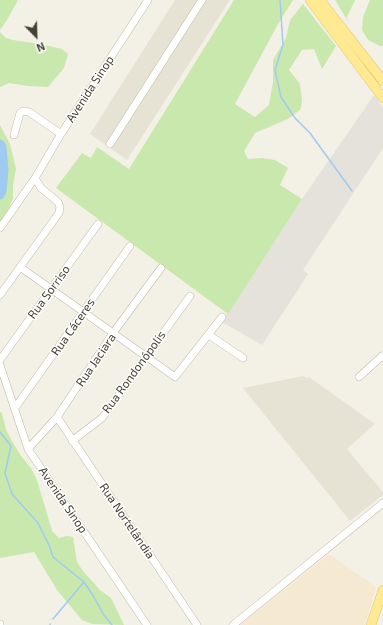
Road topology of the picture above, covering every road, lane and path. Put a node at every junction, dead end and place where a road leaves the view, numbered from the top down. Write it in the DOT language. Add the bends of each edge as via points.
graph roads {
  1 [pos="148,0"];
  2 [pos="202,0"];
  3 [pos="310,0"];
  4 [pos="320,0"];
  5 [pos="383,81"];
  6 [pos="383,98"];
  7 [pos="61,134"];
  8 [pos="14,135"];
  9 [pos="110,144"];
  10 [pos="35,178"];
  11 [pos="98,224"];
  12 [pos="0,228"];
  13 [pos="130,246"];
  14 [pos="20,267"];
  15 [pos="161,268"];
  16 [pos="51,288"];
  17 [pos="0,295"];
  18 [pos="190,296"];
  19 [pos="84,311"];
  20 [pos="222,318"];
  21 [pos="113,333"];
  22 [pos="209,335"];
  23 [pos="145,356"];
  24 [pos="383,357"];
  25 [pos="243,358"];
  26 [pos="0,360"];
  27 [pos="0,365"];
  28 [pos="359,377"];
  29 [pos="16,408"];
  30 [pos="57,417"];
  31 [pos="72,441"];
  32 [pos="28,449"];
  33 [pos="383,503"];
  34 [pos="383,590"];
  35 [pos="147,625"];
  36 [pos="197,625"];
  37 [pos="233,625"];
  38 [pos="371,625"];
  1 -- 7 [label="street, Avenida Sinop"];
  2 -- 9 [label="street"];
  3 -- 6 [label="main road"];
  4 -- 5 [label="main road"];
  7 -- 8 [label="street" via="29,112 23,111 20,113"];
  7 -- 10 [label="street, Avenida Sinop"];
  10 -- 12 [label="street, Avenida Sinop"];
  10 -- 14 [label="street" via="41,188 58,202 60,209"];
  11 -- 16 [label="street, Rua Sorriso"];
  13 -- 19 [label="street, Rua Cáceres"];
  14 -- 16 [label="street"];
  14 -- 17 [label="street"];
  15 -- 21 [label="street, Rua Jaciara"];
  16 -- 19 [label="street"];
  16 -- 26 [label="street, Rua Sorriso"];
  18 -- 23 [label="street, Rua Rondonópolis"];
  19 -- 21 [label="street"];
  19 -- 29 [label="street, Rua Cáceres"];
  20 -- 22 [label="street"];
  21 -- 23 [label="street"];
  21 -- 30 [label="street, Rua Jaciara"];
  22 -- 23 [label="street" via="175,377"];
  22 -- 25 [label="street"];
  23 -- 31 [label="street, Rua Rondonópolis" via="102,418"];
  24 -- 28 [label="street"];
  27 -- 29 [label="street, Avenida Sinop"];
  29 -- 32 [label="street, Avenida Sinop"];
  30 -- 31 [label="street, Rua Nortelândia"];
  30 -- 32 [label="street, Rua Jaciara"];
  31 -- 36 [label="street, Rua Nortelândia"];
  32 -- 35 [label="street, Avenida Sinop"];
  33 -- 37 [label="street"];
  34 -- 38 [label="main road"];
}
